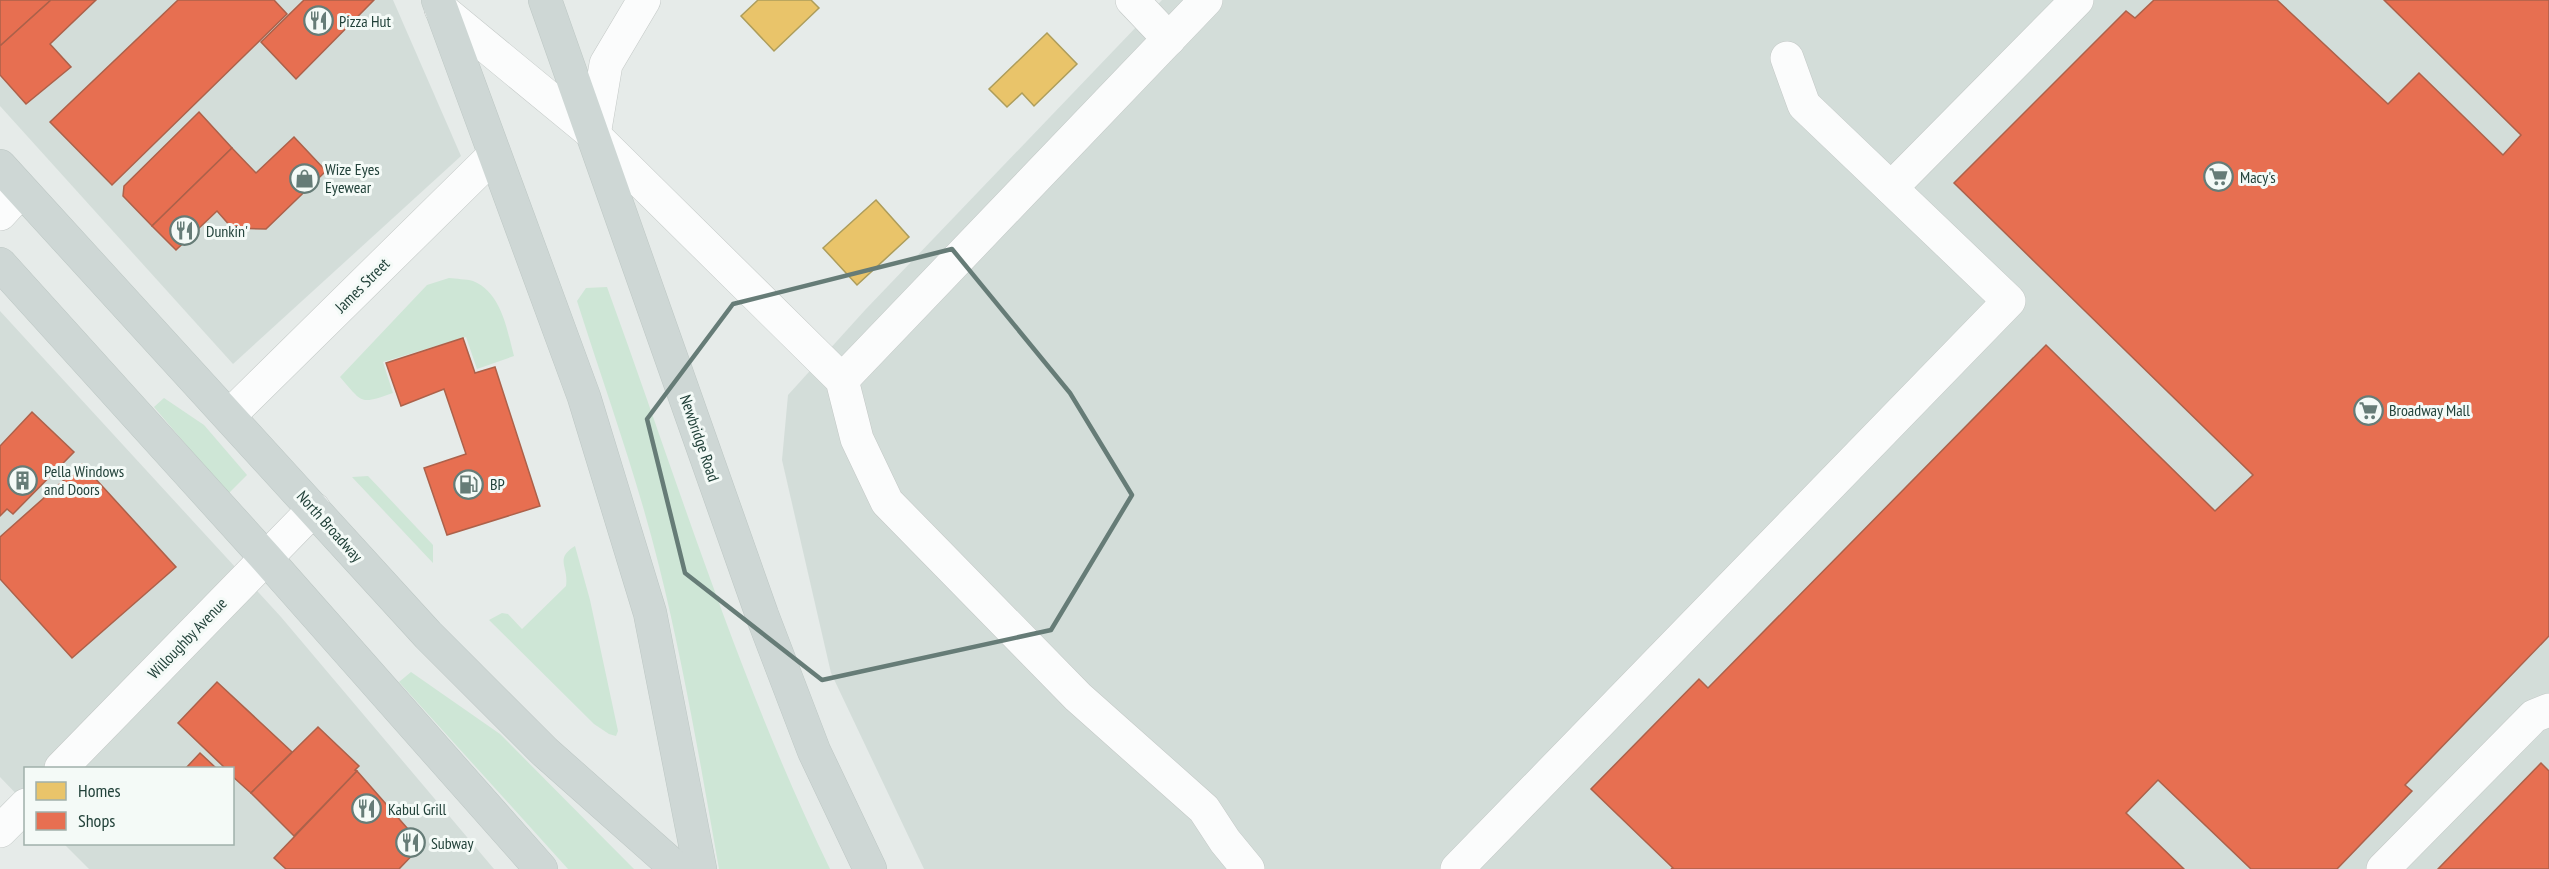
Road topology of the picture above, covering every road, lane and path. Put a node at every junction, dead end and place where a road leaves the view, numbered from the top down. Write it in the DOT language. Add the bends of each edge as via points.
graph roads {
  1 [pos="545,0"];
  2 [pos="644,0"];
  3 [pos="1132,0"];
  4 [pos="1206,0"];
  5 [pos="2077,0"];
  6 [pos="440,5"];
  7 [pos="1169,39"];
  8 [pos="1787,58"];
  9 [pos="594,135"];
  10 [pos="494,155"];
  11 [pos="0,166"];
  12 [pos="1891,188"];
  13 [pos="11,202"];
  14 [pos="0,264"];
  15 [pos="842,380"];
  16 [pos="230,415"];
  17 [pos="314,508"];
  18 [pos="266,558"];
  19 [pos="2549,710"];
  20 [pos="62,767"];
  21 [pos="24,807"];
  22 [pos="0,831"];
  23 [pos="541,869"];
  24 [pos="677,869"];
  25 [pos="700,869"];
  26 [pos="870,869"];
  27 [pos="1248,869"];
  28 [pos="1457,869"];
  29 [pos="2383,869"];
  1 -- 9 [label="main road, Newbridge Road"];
  2 -- 9 [label="street" via="606,64"];
  3 -- 7 [label="street"];
  4 -- 7 [label="street"];
  5 -- 12 [label="street"];
  6 -- 9 [label="street"];
  6 -- 10 [label="main road"];
  7 -- 15 [label="street"];
  8 -- 12 [label="street" via="1804,105"];
  9 -- 15 [label="street"];
  9 -- 26 [label="main road, Newbridge Road" via="762,615 814,751"];
  10 -- 16 [label="street, James Street"];
  10 -- 25 [label="main road" via="584,397 650,613"];
  11 -- 13 [label="main road, North Broadway"];
  12 -- 28 [label="street" via="2009,301"];
  13 -- 16 [label="main road, North Broadway"];
  14 -- 18 [label="main road"];
  15 -- 27 [label="street" via="857,440 886,502 1078,696 1204,808"];
  16 -- 17 [label="main road, North Broadway"];
  17 -- 18 [label="street, Willoughby Avenue"];
  17 -- 24 [label="main road, North Broadway" via="428,635 545,752"];
  18 -- 20 [label="street, Willoughby Avenue"];
  18 -- 23 [label="main road"];
  19 -- 29 [label="street" via="2534,716"];
  21 -- 22 [label="street"];
}
